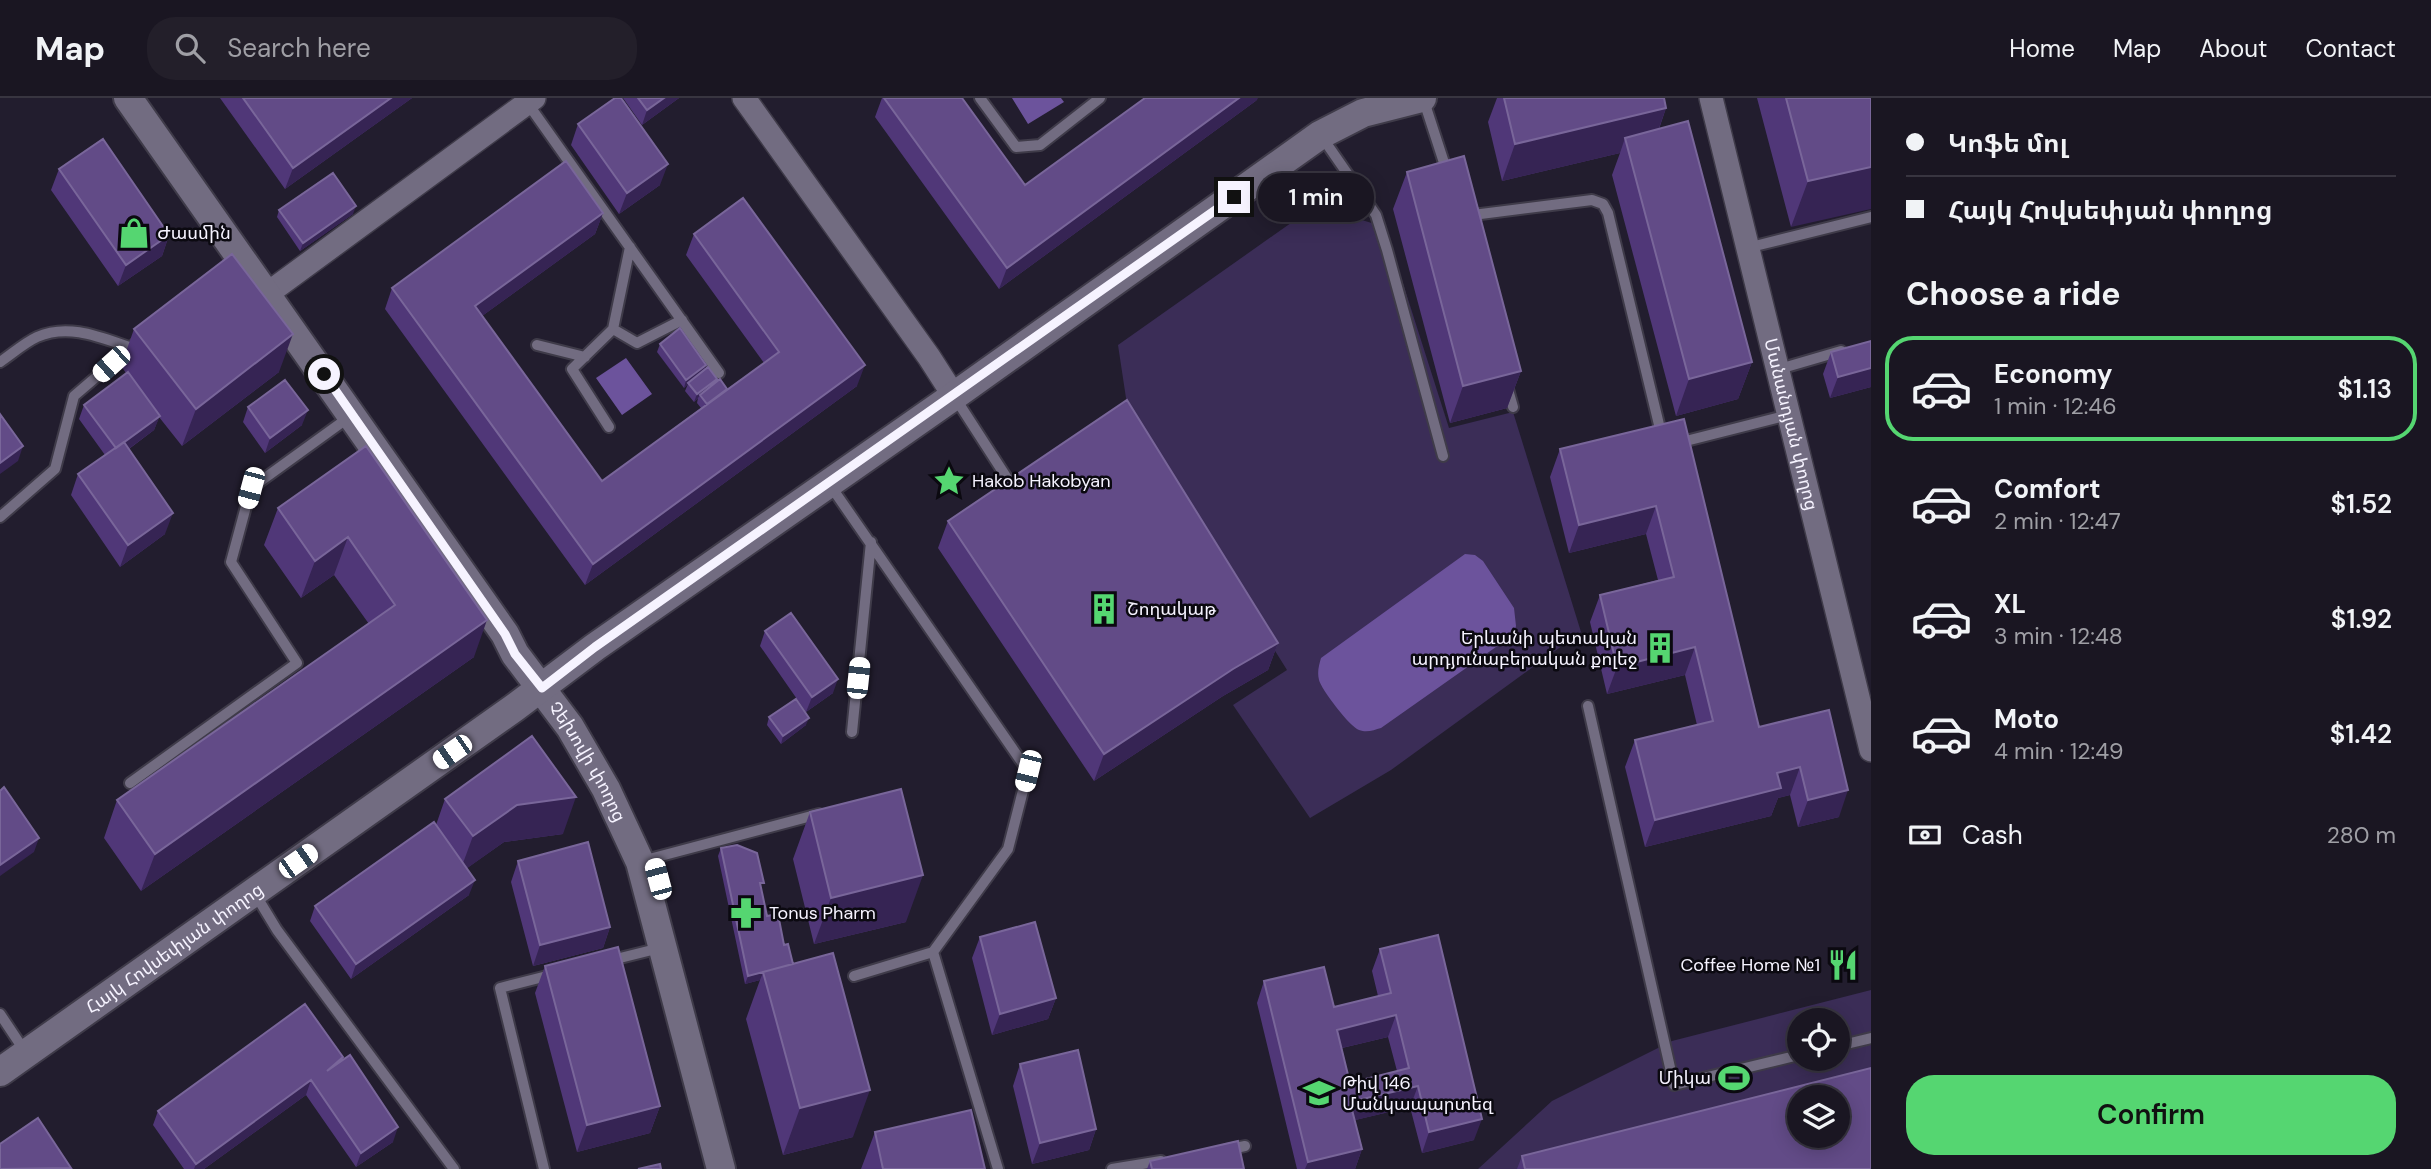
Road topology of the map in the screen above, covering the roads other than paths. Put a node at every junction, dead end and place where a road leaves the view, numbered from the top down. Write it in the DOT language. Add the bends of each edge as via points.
graph roads {
  1 [pos="128,98"];
  2 [pos="141,98"];
  3 [pos="744,98"];
  4 [pos="980,98"];
  5 [pos="1100,98"];
  6 [pos="1423,98"];
  7 [pos="1711,98"];
  8 [pos="528,100"];
  9 [pos="1358,106"];
  10 [pos="1321,135"];
  11 [pos="1454,191"];
  12 [pos="1458,204"];
  13 [pos="1463,217"];
  14 [pos="1871,217"];
  15 [pos="1466,229"];
  16 [pos="629,247"];
  17 [pos="1747,248"];
  18 [pos="242,259"];
  19 [pos="270,291"];
  20 [pos="682,320"];
  21 [pos="613,329"];
  22 [pos="151,330"];
  23 [pos="537,345"];
  24 [pos="1858,346"];
  25 [pos="129,347"];
  26 [pos="585,356"];
  27 [pos="0,362"];
  28 [pos="1503,369"];
  29 [pos="1776,370"];
  30 [pos="719,373"];
  31 [pos="954,396"];
  32 [pos="1513,407"];
  33 [pos="356,412"];
  34 [pos="1788,415"];
  35 [pos="609,427"];
  36 [pos="1443,456"];
  37 [pos="828,483"];
  38 [pos="1014,489"];
  39 [pos="0,517"];
  40 [pos="871,542"];
  41 [pos="548,684"];
  42 [pos="1588,706"];
  43 [pos="852,732"];
  44 [pos="1871,750"];
  45 [pos="130,783"];
  46 [pos="825,813"];
  47 [pos="653,858"];
  48 [pos="254,892"];
  49 [pos="669,946"];
  50 [pos="933,952"];
  51 [pos="594,964"];
  52 [pos="568,971"];
  53 [pos="854,976"];
  54 [pos="0,1014"];
  55 [pos="1871,1038"];
  56 [pos="1850,1043"];
  57 [pos="26,1053"];
  58 [pos="1787,1058"];
  59 [pos="0,1072"];
  60 [pos="1245,1146"];
  61 [pos="1218,1151"];
  62 [pos="1179,1158"];
  63 [pos="454,1169"];
  64 [pos="544,1169"];
  65 [pos="721,1169"];
  66 [pos="732,1169"];
  67 [pos="998,1169"];
  68 [pos="1112,1169"];
  1 -- 18 [label="street, Չեխովի փողոց"];
  2 -- 18 [label="street, Չեխովի փողոց"];
  3 -- 31 [label="street"];
  4 -- 5 [label="lane" via="1016,147 1040,145"];
  6 -- 9 [label="street, Հայկ Հովսեփյան փողոց"];
  6 -- 11 [label="lane"];
  7 -- 17 [label="street, Մանանդյան փողոց"];
  8 -- 16 [label="lane"];
  8 -- 19 [label="street"];
  9 -- 10 [label="street, Հայկ Հովսեփյան փողոց"];
  10 -- 31 [label="street, Հայկ Հովսեփյան փողոց"];
  10 -- 36 [label="lane" via="1376,215"];
  12 -- 13 [label="lane"];
  13 -- 15 [label="lane"];
  13 -- 34 [label="lane" via="1592,200 1603,204 1666,443"];
  14 -- 17 [label="lane"];
  16 -- 20 [label="lane"];
  16 -- 21 [label="lane"];
  17 -- 29 [label="street, Մանանդյան փողոց"];
  18 -- 19 [label="street, Չեխովի փողոց"];
  19 -- 33 [label="street, Չեխովի փողոց"];
  20 -- 21 [label="lane" via="637,343"];
  20 -- 30 [label="lane"];
  21 -- 26 [label="lane"];
  22 -- 25 [label="lane"];
  23 -- 26 [label="lane"];
  24 -- 29 [label="lane"];
  25 -- 27 [label="lane" via="65,330 38,337"];
  25 -- 39 [label="lane" via="74,396 55,469"];
  26 -- 35 [label="lane" via="572,369"];
  28 -- 32 [label="lane"];
  29 -- 34 [label="street, Մանանդյան փողոց"];
  31 -- 37 [label="street, Հայկ Հովսեփյան փողոց"];
  31 -- 38 [label="lane"];
  33 -- 41 [label="street, Չեխովի փողոց"];
  33 -- 45 [label="lane" via="251,488 232,562 297,663"];
  34 -- 44 [label="street, Մանանդյան փողոց"];
  37 -- 40 [label="lane"];
  37 -- 41 [label="street, Հայկ Հովսեփյան փողոց"];
  40 -- 43 [label="lane"];
  40 -- 50 [label="lane" via="1028,771 1008,849"];
  41 -- 47 [label="street, Չեխովի փողոց" via="619,782"];
  41 -- 48 [label="street, Հայկ Հովսեփյան փողոց"];
  41 -- 49 [label="street, Չեխովի փողոց" via="635,850"];
  42 -- 58 [label="lane" via="1674,1085"];
  46 -- 47 [label="lane"];
  47 -- 49 [label="street, Չեխովի փողոց"];
  48 -- 57 [label="street, Հայկ Հովսեփյան փողոց"];
  48 -- 63 [label="lane" via="277,930"];
  49 -- 51 [label="lane"];
  49 -- 65 [label="street, Չեխովի փողոց"];
  49 -- 66 [label="street, Չեխովի փողոց"];
  50 -- 53 [label="lane"];
  50 -- 67 [label="lane"];
  52 -- 64 [label="lane" via="500,988"];
  54 -- 57 [label="lane"];
  55 -- 56 [label="lane"];
  57 -- 59 [label="street, Հայկ Հովսեփյան փողոց"];
  60 -- 61 [label="lane"];
  62 -- 68 [label="lane"];
}
